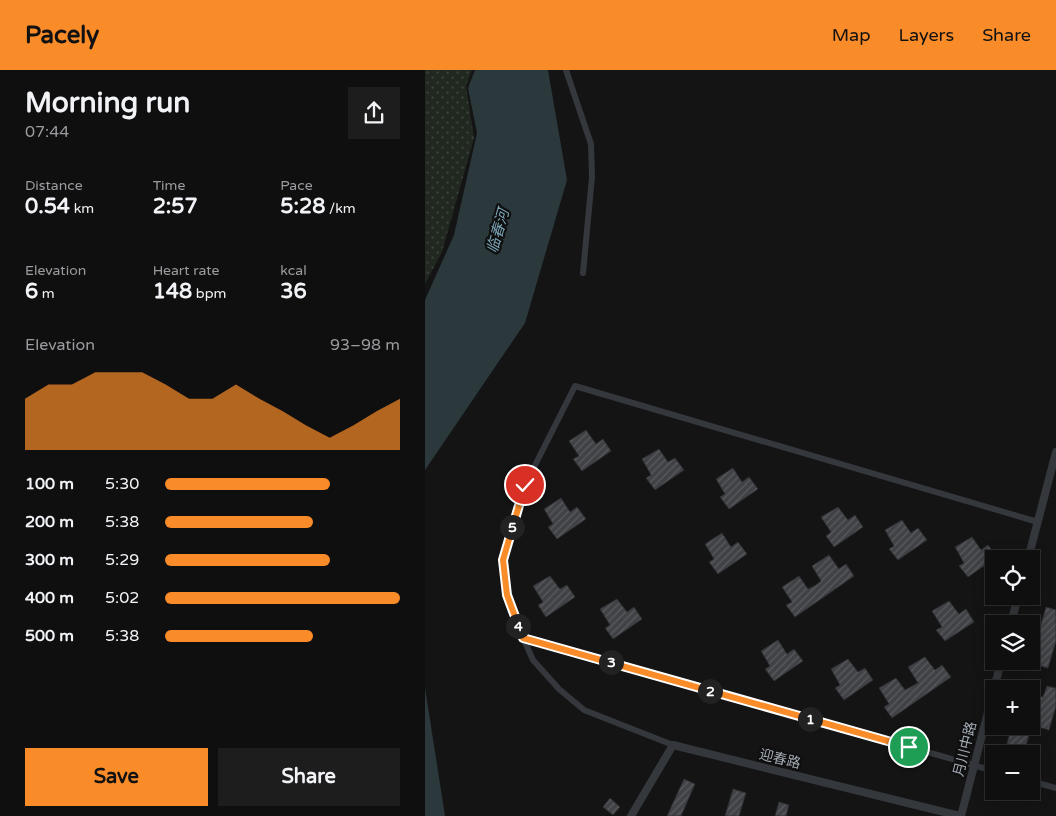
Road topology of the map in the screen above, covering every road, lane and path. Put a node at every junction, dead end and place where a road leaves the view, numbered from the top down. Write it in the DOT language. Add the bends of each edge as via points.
graph roads {
  1 [pos="566,70"];
  2 [pos="583,273"];
  3 [pos="1056,452"];
  4 [pos="1038,522"];
  5 [pos="1030,550"];
  6 [pos="523,638"];
  7 [pos="985,722"];
  8 [pos="673,746"];
  9 [pos="973,765"];
  10 [pos="985,768"];
  11 [pos="1040,784"];
  12 [pos="1056,788"];
  13 [pos="631,816"];
  14 [pos="961,816"];
  1 -- 2 [label="street" via="591,144 592,177"];
  3 -- 4 [label="street"];
  4 -- 5 [label="street"];
  4 -- 6 [label="street" via="575,386 525,485 503,560 507,595"];
  6 -- 8 [label="street" via="533,660 559,689 584,710"];
  6 -- 9 [label="street"];
  7 -- 9 [label="street, 月川中路"];
  8 -- 13 [label="street"];
  8 -- 14 [label="street, 迎春路"];
  9 -- 10 [label="street"];
  9 -- 14 [label="street, 月川中路"];
  11 -- 12 [label="street"];
}
